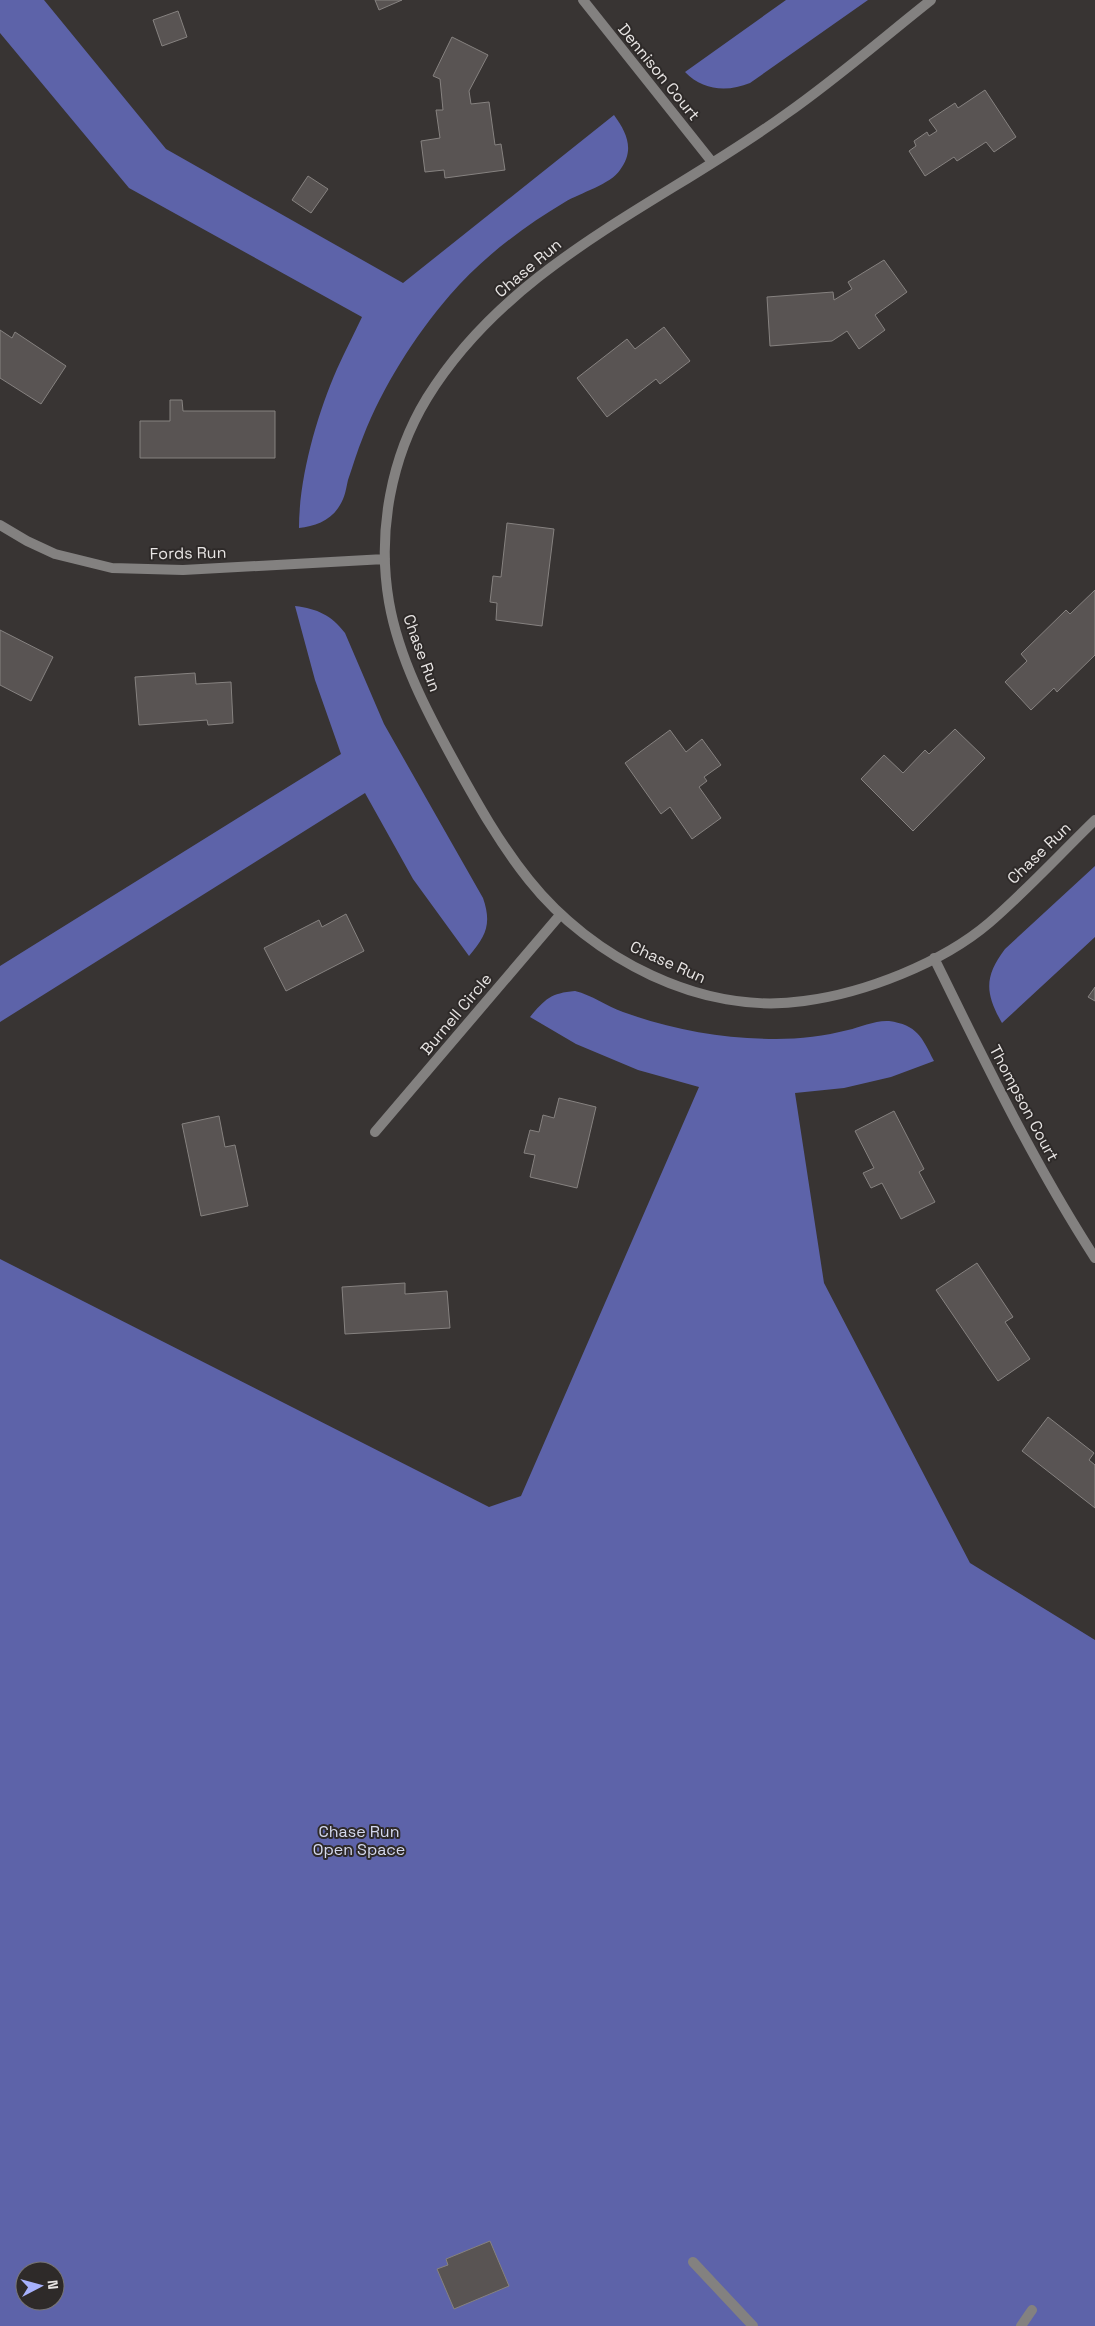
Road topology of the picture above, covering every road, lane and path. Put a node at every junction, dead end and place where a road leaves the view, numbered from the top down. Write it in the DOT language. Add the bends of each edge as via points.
graph roads {
  1 [pos="582,0"];
  2 [pos="931,0"];
  3 [pos="712,162"];
  4 [pos="0,525"];
  5 [pos="385,559"];
  6 [pos="1095,820"];
  7 [pos="560,914"];
  8 [pos="934,958"];
  9 [pos="375,1132"];
  10 [pos="1095,1258"];
  11 [pos="693,2262"];
  12 [pos="1032,2310"];
  13 [pos="753,2326"];
  14 [pos="1021,2326"];
  1 -- 3 [label="street, Dennison Court"];
  2 -- 3 [label="street, Chase Run" via="786,114"];
  3 -- 5 [label="street, Chase Run" via="581,244 532,280 453,361 427,398 406,438 393,477 386,516"];
  4 -- 5 [label="street, Fords Run" via="55,554 112,568 183,570"];
  5 -- 7 [label="street, Chase Run" via="388,600 396,635 430,717 507,852"];
  6 -- 8 [label="street, Chase Run" via="988,924"];
  7 -- 8 [label="street, Chase Run" via="630,964 703,994 734,1001 804,1002 898,975"];
  7 -- 9 [label="street, Burnell Circle"];
  8 -- 10 [label="street, Thompson Court" via="1006,1106"];
  11 -- 13 [label="street"];
  12 -- 14 [label="street"];
}
